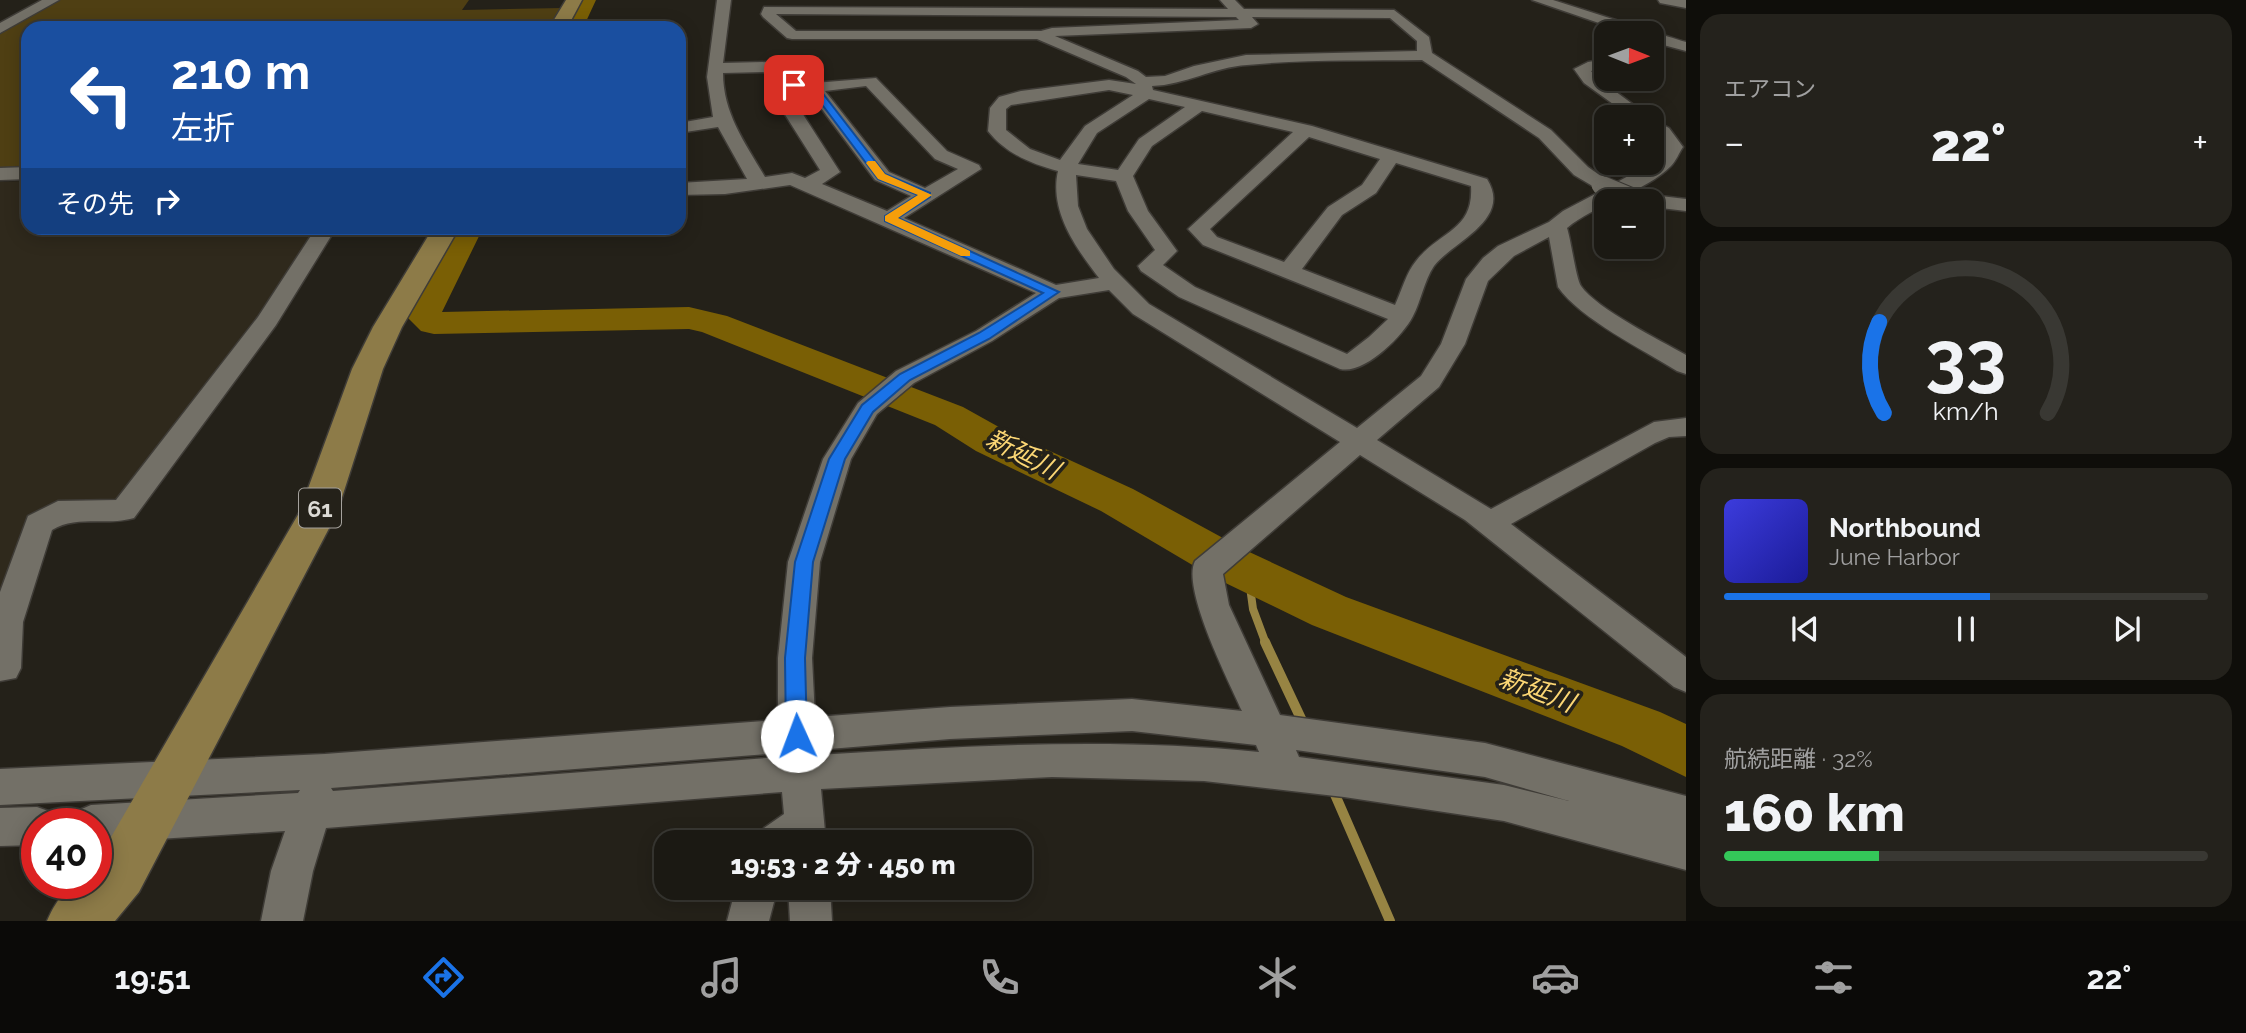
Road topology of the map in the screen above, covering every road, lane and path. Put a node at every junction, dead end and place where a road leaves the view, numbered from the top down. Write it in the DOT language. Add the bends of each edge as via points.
graph roads {
  1 [pos="52,0"];
  2 [pos="574,0"];
  3 [pos="724,0"];
  4 [pos="1227,0"];
  5 [pos="1539,0"];
  6 [pos="1568,0"];
  7 [pos="1665,0"];
  8 [pos="1686,4"];
  9 [pos="805,5"];
  10 [pos="1033,6"];
  11 [pos="1241,12"];
  12 [pos="562,21"];
  13 [pos="1606,21"];
  14 [pos="1627,21"];
  15 [pos="0,29"];
  16 [pos="1042,35"];
  17 [pos="1425,55"];
  18 [pos="1594,65"];
  19 [pos="768,67"];
  20 [pos="715,68"];
  21 [pos="1594,83"];
  22 [pos="814,88"];
  23 [pos="1144,88"];
  24 [pos="1605,91"];
  25 [pos="1625,105"];
  26 [pos="1199,106"];
  27 [pos="723,121"];
  28 [pos="686,127"];
  29 [pos="1306,130"];
  30 [pos="1664,132"];
  31 [pos="1392,155"];
  32 [pos="1664,162"];
  33 [pos="1066,169"];
  34 [pos="21,173"];
  35 [pos="0,174"];
  36 [pos="1645,175"];
  37 [pos="1124,176"];
  38 [pos="758,183"];
  39 [pos="806,185"];
  40 [pos="686,189"];
  41 [pos="1612,189"];
  42 [pos="926,195"];
  43 [pos="1664,203"];
  44 [pos="1686,205"];
  45 [pos="889,219"];
  46 [pos="1563,220"];
  47 [pos="322,235"];
  48 [pos="442,235"];
  49 [pos="1289,271"];
  50 [pos="1112,283"];
  51 [pos="1053,292"];
  52 [pos="1402,316"];
  53 [pos="1686,366"];
  54 [pos="1686,427"];
  55 [pos="1361,441"];
  56 [pos="1489,523"];
  57 [pos="3,622"];
  58 [pos="4,668"];
  59 [pos="1686,677"];
  60 [pos="1269,730"];
  61 [pos="797,736"];
  62 [pos="325,771"];
  63 [pos="1287,773"];
  64 [pos="801,774"];
  65 [pos="0,787"];
  66 [pos="162,801"];
  67 [pos="311,811"];
  68 [pos="1686,815"];
  69 [pos="112,817"];
  70 [pos="21,826"];
  71 [pos="0,827"];
  72 [pos="796,830"];
  73 [pos="1686,850"];
  74 [pos="754,900"];
  75 [pos="809,900"];
  76 [pos="74,921"];
  77 [pos="282,921"];
  78 [pos="748,921"];
  79 [pos="811,921"];
  1 -- 15 [label="street"];
  2 -- 12 [label="main road"];
  3 -- 20 [label="street"];
  4 -- 11 [label="street"];
  5 -- 13 [label="street"];
  6 -- 14 [label="street"];
  7 -- 8 [label="street"];
  9 -- 10 [label="street"];
  9 -- 16 [label="street" via="769,10 768,14 792,35"];
  10 -- 11 [label="street"];
  10 -- 16 [label="street"];
  11 -- 16 [label="street" via="1251,24"];
  11 -- 17 [label="street" via="1394,14 1424,40"];
  16 -- 23 [label="street" via="1132,74"];
  17 -- 23 [label="street" via="1246,60 1199,69"];
  17 -- 41 [label="street, bridge" via="1545,134 1581,171"];
  18 -- 21 [label="street" via="1582,69"];
  19 -- 20 [label="street"];
  20 -- 27 [label="street" via="715,102"];
  22 -- 39 [label="street" via="780,85 780,94 831,172"];
  22 -- 42 [label="street" via="882,176"];
  22 -- 42 [label="street" via="870,81 941,155 972,169"];
  23 -- 26 [label="street"];
  23 -- 33 [label="street" via="1094,126 1073,151"];
  23 -- 33 [label="street" via="1110,85 1021,96 998,108 997,131 1005,141"];
  24 -- 25 [label="street"];
  26 -- 29 [label="street"];
  26 -- 37 [label="street" via="1141,144"];
  27 -- 28 [label="street"];
  27 -- 38 [label="street"];
  29 -- 31 [label="street"];
  29 -- 49 [label="street" via="1198,229 1210,241"];
  30 -- 32 [label="street" via="1675,147"];
  31 -- 49 [label="street" via="1369,190 1335,211"];
  31 -- 52 [label="street" via="1480,183 1484,202 1472,224 1424,265"];
  33 -- 37 [label="street"];
  33 -- 50 [label="street" via="1068,208 1086,247"];
  34 -- 35 [label="street"];
  36 -- 46 [label="street"];
  37 -- 52 [label="street" via="1138,211 1166,251 1149,266 1187,292 1349,364 1384,338"];
  38 -- 39 [label="street" via="792,179"];
  38 -- 40 [label="street"];
  39 -- 45 [label="street"];
  42 -- 45 [label="street"];
  43 -- 44 [label="street"];
  45 -- 51 [label="street"];
  46 -- 53 [label="street" via="1569,287 1594,309"];
  46 -- 55 [label="street" via="1490,263 1477,279 1453,344 1430,381"];
  47 -- 57 [label="street" via="268,320 124,510 58,512 39,524"];
  48 -- 66 [label="main road, 61" via="359,389 335,474 318,513"];
  49 -- 52 [label="street"];
  50 -- 51 [label="street"];
  50 -- 55 [label="street" via="1141,309"];
  51 -- 61 [label="street" via="984,336 905,377 867,409 837,459 804,562 795,658"];
  54 -- 56 [label="street" via="1664,428 1644,437"];
  55 -- 56 [label="street"];
  55 -- 60 [label="street" via="1206,570 1213,605"];
  56 -- 59 [label="street"];
  57 -- 58 [label="street"];
  60 -- 61 [label="street" via="1132,715"];
  60 -- 63 [label="street"];
  60 -- 68 [label="street" via="1485,760"];
  61 -- 62 [label="street"];
  61 -- 64 [label="street"];
  62 -- 66 [label="street"];
  62 -- 67 [label="street"];
  63 -- 64 [label="street" via="1204,764 1052,760"];
  63 -- 73 [label="street" via="1504,803"];
  64 -- 67 [label="street"];
  64 -- 72 [label="street"];
  65 -- 66 [label="street"];
  66 -- 67 [label="street"];
  66 -- 69 [label="street"];
  66 -- 76 [label="main road, 61" via="121,874"];
  67 -- 77 [label="street"];
  70 -- 71 [label="street"];
  74 -- 78 [label="street"];
  75 -- 79 [label="street"];
}
